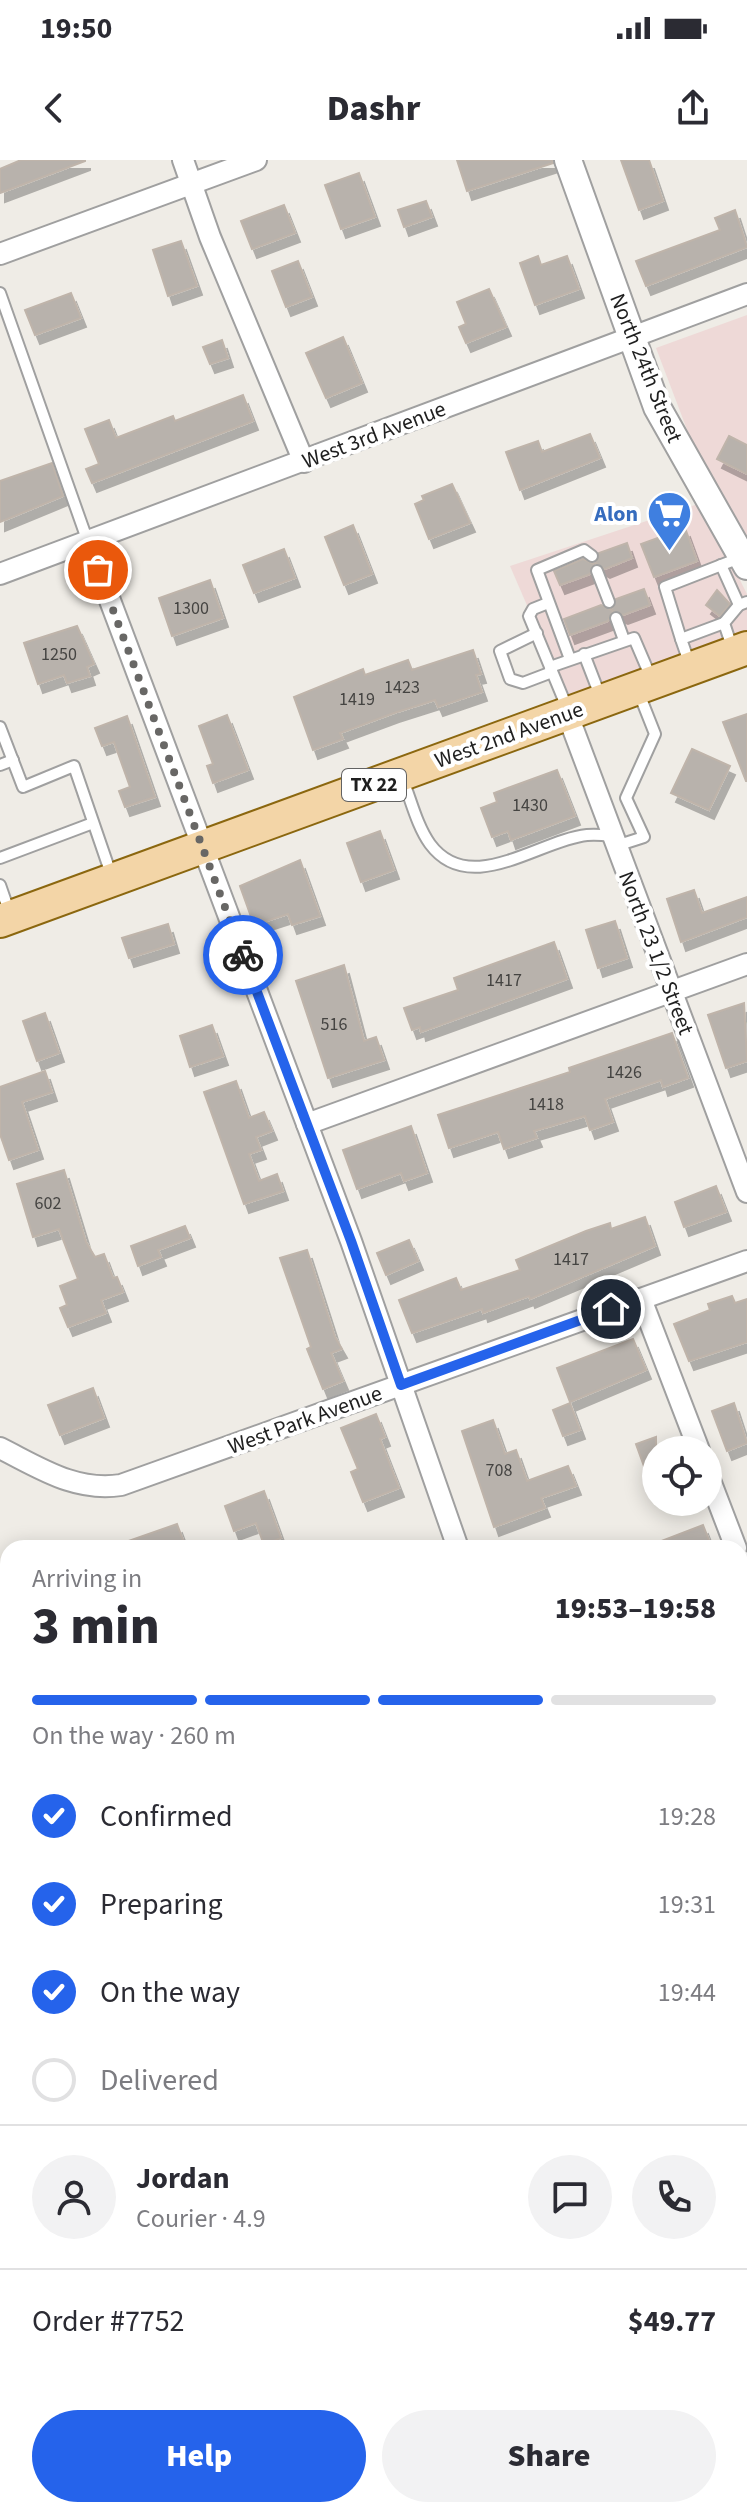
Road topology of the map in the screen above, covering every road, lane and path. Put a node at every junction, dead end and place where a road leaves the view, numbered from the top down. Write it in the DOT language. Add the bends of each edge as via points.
graph roads {
  1 [pos="183,160"];
  2 [pos="256,160"];
  3 [pos="568,160"];
  4 [pos="191,184"];
  5 [pos="0,254"];
  6 [pos="0,293"];
  7 [pos="747,294"];
  8 [pos="631,337"];
  9 [pos="304,462"];
  10 [pos="88,542"];
  11 [pos="590,553"];
  12 [pos="737,563"];
  13 [pos="597,571"];
  14 [pos="0,574"];
  15 [pos="609,602"];
  16 [pos="548,603"];
  17 [pos="743,603"];
  18 [pos="616,618"];
  19 [pos="537,633"];
  20 [pos="624,640"];
  21 [pos="735,641"];
  22 [pos="584,654"];
  23 [pos="686,654"];
  24 [pos="570,659"];
  25 [pos="551,669"];
  26 [pos="645,685"];
  27 [pos="601,700"];
  28 [pos="568,712"];
  29 [pos="0,727"];
  30 [pos="13,760"];
  31 [pos="0,765"];
  32 [pos="400,775"];
  33 [pos="93,823"];
  34 [pos="614,841"];
  35 [pos="203,849"];
  36 [pos="0,858"];
  37 [pos="113,881"];
  38 [pos="0,885"];
  39 [pos="6,919"];
  40 [pos="747,964"];
  41 [pos="671,992"];
  42 [pos="307,1124"];
  43 [pos="747,1192"];
  44 [pos="747,1261"];
  45 [pos="641,1299"];
  46 [pos="401,1385"];
  47 [pos="694,1436"];
  48 [pos="0,1448"];
  49 [pos="722,1512"];
  50 [pos="455,1540"];
  51 [pos="733,1540"];
  1 -- 4 [label="street"];
  2 -- 4 [label="street"];
  3 -- 8 [label="street, North 24th Street"];
  4 -- 5 [label="street"];
  4 -- 9 [label="street"];
  6 -- 10 [label="lane"];
  7 -- 8 [label="street, West 3rd Avenue"];
  8 -- 9 [label="street, West 3rd Avenue"];
  8 -- 12 [label="street, North 24th Street" via="670,435"];
  9 -- 10 [label="street, West 3rd Avenue"];
  10 -- 14 [label="street, West 3rd Avenue"];
  10 -- 35 [label="street"];
  11 -- 16 [label="lane" via="537,570"];
  12 -- 17 [label="lane"];
  12 -- 23 [label="lane" via="665,587"];
  13 -- 15 [label="lane"];
  16 -- 19 [label="lane" via="530,612"];
  16 -- 24 [label="lane"];
  17 -- 21 [label="lane"];
  18 -- 20 [label="lane"];
  19 -- 25 [label="lane"];
  19 -- 25 [label="lane" via="500,651 510,679 523,683"];
  20 -- 22 [label="lane"];
  20 -- 26 [label="lane" via="637,641"];
  21 -- 23 [label="main road, West 2nd Avenue / TX 22"];
  22 -- 24 [label="lane"];
  22 -- 27 [label="lane"];
  23 -- 26 [label="main road, West 2nd Avenue / TX 22"];
  24 -- 25 [label="lane"];
  25 -- 28 [label="lane"];
  26 -- 27 [label="main road, West 2nd Avenue / TX 22"];
  26 -- 34 [label="lane" via="655,734 626,798 644,837"];
  27 -- 28 [label="main road, West 2nd Avenue / TX 22"];
  28 -- 32 [label="main road, West 2nd Avenue / TX 22"];
  28 -- 34 [label="street, North 23 1/2 Street"];
  29 -- 30 [label="lane"];
  30 -- 31 [label="lane"];
  30 -- 33 [label="lane" via="23,787 74,766"];
  32 -- 34 [label="lane" via="427,841 453,861 503,864 586,835"];
  32 -- 35 [label="main road, West 2nd Avenue / TX 22"];
  33 -- 36 [label="lane"];
  33 -- 37 [label="lane"];
  34 -- 41 [label="street, North 23 1/2 Street"];
  35 -- 37 [label="main road, West 2nd Avenue / TX 22"];
  35 -- 42 [label="street"];
  37 -- 39 [label="main road, West 2nd Avenue / TX 22"];
  38 -- 39 [label="lane"];
  40 -- 41 [label="street"];
  41 -- 42 [label="street"];
  41 -- 43 [label="street, North 23 1/2 Street"];
  42 -- 46 [label="street"];
  44 -- 45 [label="street, West Park Avenue"];
  45 -- 46 [label="street, West Park Avenue"];
  45 -- 47 [label="street"];
  46 -- 48 [label="street, West Park Avenue" via="121,1485 78,1486"];
  46 -- 50 [label="street"];
  49 -- 51 [label="street"];
}
